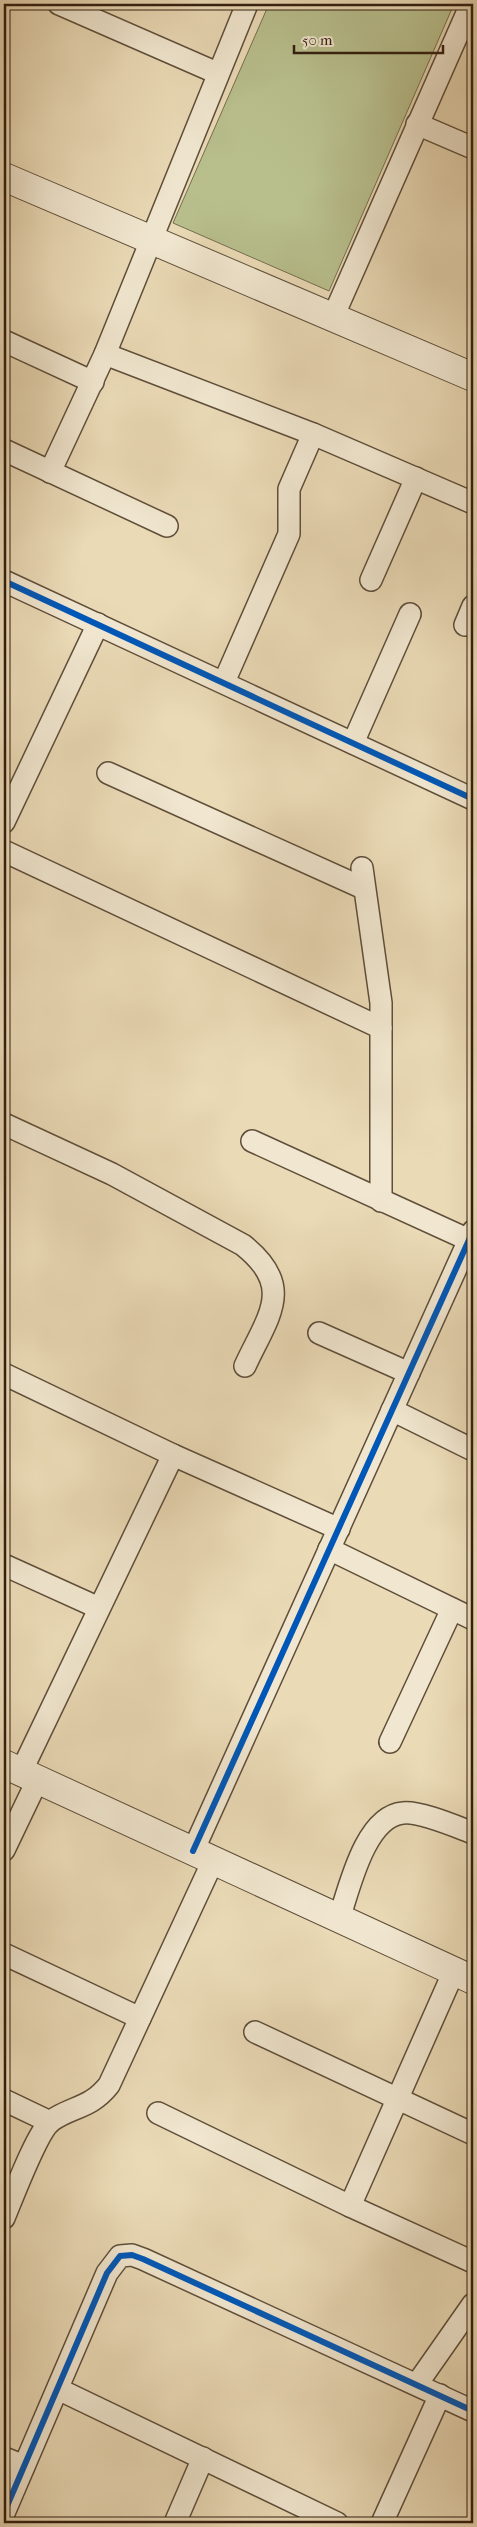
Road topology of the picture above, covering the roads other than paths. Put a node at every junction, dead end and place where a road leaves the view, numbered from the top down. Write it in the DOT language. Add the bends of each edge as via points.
graph roads {
  1 [pos="59,4"];
  2 [pos="247,4"];
  3 [pos="471,4"];
  4 [pos="217,73"];
  5 [pos="417,124"];
  6 [pos="473,148"];
  7 [pos="4,177"];
  8 [pos="150,239"];
  9 [pos="333,318"];
  10 [pos="4,340"];
  11 [pos="105,354"];
  12 [pos="473,377"];
  13 [pos="93,382"];
  14 [pos="313,434"];
  15 [pos="4,450"];
  16 [pos="50,472"];
  17 [pos="416,478"];
  18 [pos="473,503"];
  19 [pos="167,526"];
  20 [pos="371,580"];
  21 [pos="4,581"];
  22 [pos="410,614"];
  23 [pos="98,624"];
  24 [pos="224,682"];
  25 [pos="353,743"];
  26 [pos="108,773"];
  27 [pos="12,786"];
  28 [pos="473,799"];
  29 [pos="4,822"];
  30 [pos="4,851"];
  31 [pos="381,1028"];
  32 [pos="4,1124"];
  33 [pos="252,1141"];
  34 [pos="381,1202"];
  35 [pos="471,1235"];
  36 [pos="319,1332"];
  37 [pos="245,1366"];
  38 [pos="409,1373"];
  39 [pos="4,1374"];
  40 [pos="392,1410"];
  41 [pos="473,1450"];
  42 [pos="173,1455"];
  43 [pos="338,1529"];
  44 [pos="329,1549"];
  45 [pos="4,1565"];
  46 [pos="98,1608"];
  47 [pos="452,1609"];
  48 [pos="473,1619"];
  49 [pos="390,1742"];
  50 [pos="21,1772"];
  51 [pos="473,1833"];
  52 [pos="4,1850"];
  53 [pos="203,1856"];
  54 [pos="339,1919"];
  55 [pos="4,1954"];
  56 [pos="464,1975"];
  57 [pos="140,2018"];
  58 [pos="255,2032"];
  59 [pos="397,2098"];
  60 [pos="4,2100"];
  61 [pos="158,2113"];
  62 [pos="50,2122"];
  63 [pos="473,2134"];
  64 [pos="350,2206"];
  65 [pos="4,2218"];
  66 [pos="473,2262"];
  67 [pos="473,2304"];
  68 [pos="417,2384"];
  69 [pos="58,2389"];
  70 [pos="440,2395"];
  71 [pos="473,2411"];
  72 [pos="4,2458"];
  73 [pos="202,2458"];
  74 [pos="24,2466"];
  75 [pos="4,2513"];
  76 [pos="175,2523"];
  77 [pos="337,2523"];
  78 [pos="382,2523"];
  1 -- 4 [label="street"];
  2 -- 4 [label="street"];
  3 -- 5 [label="street"];
  4 -- 8 [label="street"];
  5 -- 6 [label="street"];
  5 -- 9 [label="street"];
  7 -- 8 [label="street"];
  8 -- 9 [label="street"];
  8 -- 11 [label="street"];
  9 -- 12 [label="street"];
  10 -- 13 [label="street"];
  11 -- 13 [label="street"];
  11 -- 14 [label="street"];
  13 -- 16 [label="street"];
  14 -- 17 [label="street"];
  14 -- 24 [label="street" via="289,489 289,534"];
  15 -- 16 [label="street"];
  16 -- 19 [label="street"];
  17 -- 18 [label="street"];
  17 -- 20 [label="street"];
  21 -- 23 [label="street"];
  22 -- 25 [label="street"];
  23 -- 24 [label="street"];
  23 -- 27 [label="street"];
  24 -- 25 [label="street"];
  25 -- 28 [label="street"];
  26 -- 31 [label="street" via="363,878 381,1003"];
  27 -- 29 [label="street"];
  30 -- 31 [label="street"];
  31 -- 34 [label="street"];
  32 -- 37 [label="street" via="112,1174 255,1255 275,1286 274,1302"];
  33 -- 34 [label="street"];
  34 -- 35 [label="street"];
  35 -- 38 [label="street"];
  36 -- 38 [label="street"];
  38 -- 40 [label="street"];
  39 -- 42 [label="street"];
  40 -- 41 [label="street"];
  40 -- 43 [label="street"];
  42 -- 43 [label="street"];
  42 -- 46 [label="street"];
  43 -- 44 [label="street"];
  44 -- 47 [label="street"];
  44 -- 53 [label="street"];
  45 -- 46 [label="street"];
  46 -- 50 [label="street"];
  47 -- 48 [label="street"];
  47 -- 49 [label="street"];
  50 -- 52 [label="street"];
  50 -- 53 [label="street"];
  51 -- 54 [label="street" via="403,1813 389,1818 373,1831 355,1869"];
  53 -- 54 [label="street"];
  53 -- 57 [label="street"];
  54 -- 56 [label="street"];
  55 -- 57 [label="street"];
  56 -- 59 [label="street"];
  57 -- 62 [label="street" via="109,2085 101,2095 88,2105"];
  58 -- 59 [label="street"];
  59 -- 63 [label="street"];
  59 -- 64 [label="street"];
  60 -- 62 [label="street"];
  61 -- 64 [label="street"];
  62 -- 65 [label="street"];
  64 -- 66 [label="street"];
  67 -- 68 [label="street"];
  68 -- 69 [label="street" via="132,2255 120,2256 107,2273"];
  68 -- 70 [label="street"];
  69 -- 73 [label="street"];
  69 -- 74 [label="street"];
  70 -- 71 [label="street"];
  70 -- 78 [label="street"];
  72 -- 74 [label="street"];
  73 -- 76 [label="street"];
  73 -- 77 [label="street"];
  74 -- 75 [label="street"];
}
